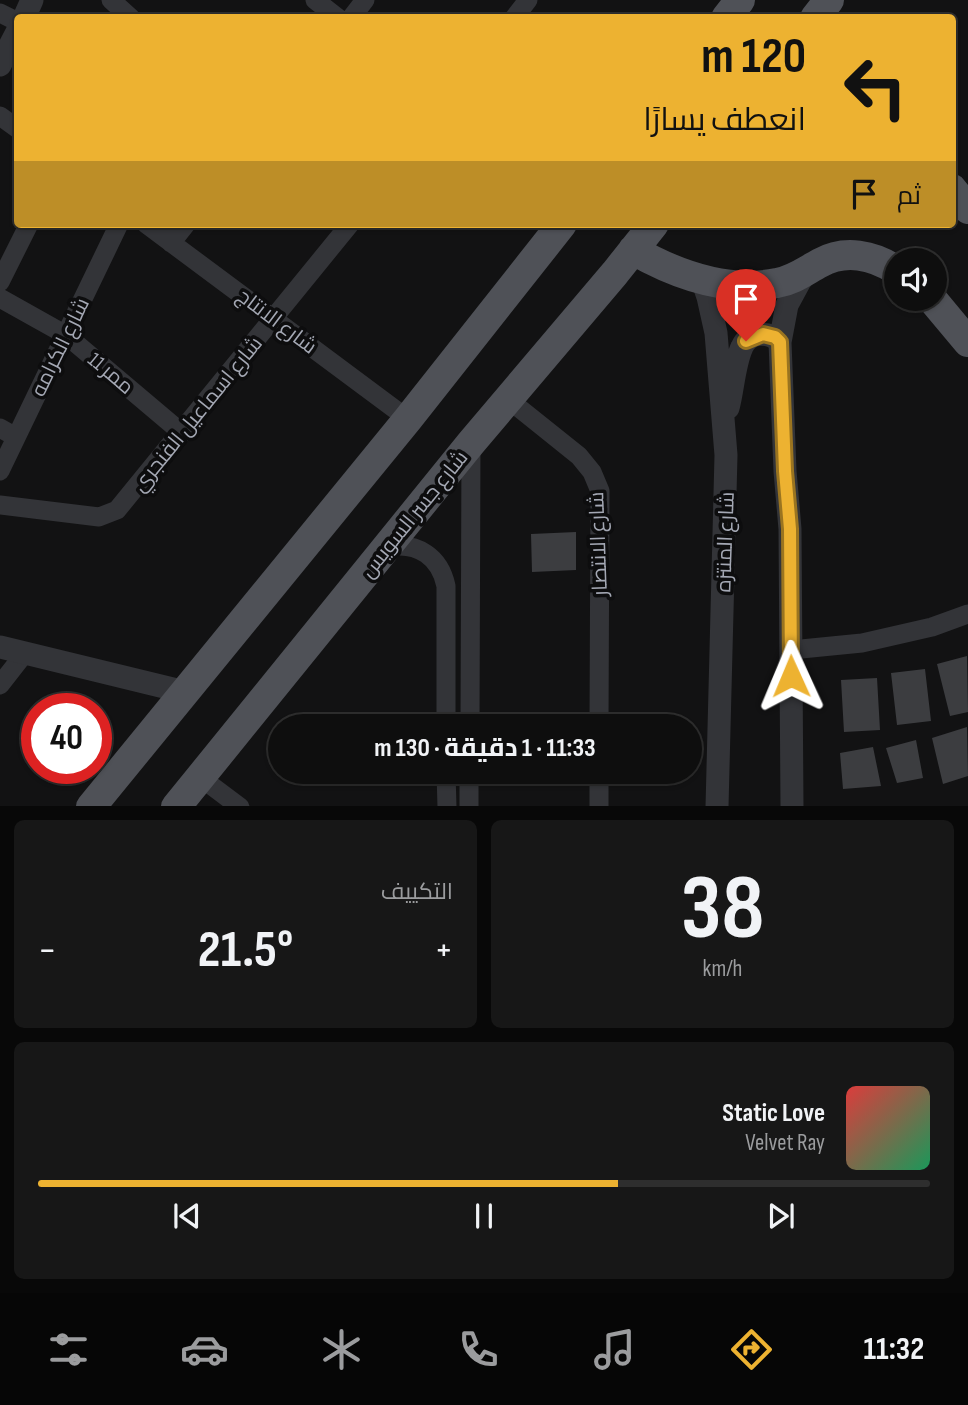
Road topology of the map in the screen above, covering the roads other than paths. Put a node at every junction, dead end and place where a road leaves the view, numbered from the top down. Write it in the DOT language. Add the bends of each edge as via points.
graph roads {
  1 [pos="111,0"];
  2 [pos="315,0"];
  3 [pos="365,0"];
  4 [pos="528,0"];
  5 [pos="740,0"];
  6 [pos="829,0"];
  7 [pos="127,14"];
  8 [pos="333,14"];
  9 [pos="354,14"];
  10 [pos="517,14"];
  11 [pos="729,14"];
  12 [pos="818,14"];
  13 [pos="14,38"];
  14 [pos="0,65"];
  15 [pos="956,194"];
  16 [pos="968,209"];
  17 [pos="27,228"];
  18 [pos="117,228"];
  19 [pos="151,228"];
  20 [pos="183,228"];
  21 [pos="347,228"];
  22 [pos="559,228"];
  23 [pos="650,228"];
  24 [pos="171,243"];
  25 [pos="633,250"];
  26 [pos="884,263"];
  27 [pos="809,270"];
  28 [pos="702,279"];
  29 [pos="0,282"];
  30 [pos="0,298"];
  31 [pos="942,311"];
  32 [pos="274,319"];
  33 [pos="66,335"];
  34 [pos="780,342"];
  35 [pos="968,342"];
  36 [pos="509,400"];
  37 [pos="408,419"];
  38 [pos="723,424"];
  39 [pos="8,433"];
  40 [pos="182,433"];
  41 [pos="471,443"];
  42 [pos="0,471"];
  43 [pos="0,505"];
  44 [pos="389,547"];
  45 [pos="470,562"];
  46 [pos="444,576"];
  47 [pos="968,614"];
  48 [pos="0,647"];
  49 [pos="790,650"];
  50 [pos="25,653"];
  51 [pos="0,685"];
  52 [pos="186,692"];
  53 [pos="446,714"];
  54 [pos="470,714"];
  55 [pos="599,714"];
  56 [pos="200,777"];
  57 [pos="446,784"];
  58 [pos="470,784"];
  59 [pos="599,784"];
  60 [pos="92,806"];
  61 [pos="177,806"];
  62 [pos="239,806"];
  63 [pos="447,806"];
  64 [pos="469,806"];
  65 [pos="599,806"];
  66 [pos="717,806"];
  67 [pos="792,806"];
  1 -- 7 [label="street"];
  2 -- 8 [label="street"];
  3 -- 9 [label="street"];
  4 -- 10 [label="street"];
  5 -- 11 [label="main road"];
  6 -- 12 [label="main road"];
  13 -- 14 [label="street"];
  15 -- 16 [label="main road"];
  17 -- 29 [label="street"];
  18 -- 33 [label="street, شارع الكرامه"];
  19 -- 24 [label="street, شارع الانتاج"];
  20 -- 24 [label="street"];
  21 -- 32 [label="street, شارع اسماعيل الفنجري"];
  22 -- 37 [label="main road"];
  23 -- 25 [label="main road, شارع جسر السويس"];
  24 -- 32 [label="street, شارع الانتاج"];
  25 -- 28 [label="main road"];
  25 -- 36 [label="main road, شارع جسر السويس"];
  26 -- 27 [label="main road" via="857,255 833,258"];
  27 -- 28 [label="main road" via="775,284"];
  27 -- 34 [label="street" via="787,305"];
  28 -- 38 [label="street, شارع المنتزه" via="714,324"];
  30 -- 33 [label="street, ممر 11"];
  31 -- 35 [label="main road"];
  32 -- 37 [label="street, شارع الانتاج"];
  32 -- 40 [label="street, شارع اسماعيل الفنجري"];
  33 -- 39 [label="street, شارع الكرامه"];
  33 -- 40 [label="street, ممر 11"];
  34 -- 38 [label="street" via="763,334 746,341"];
  34 -- 49 [label="street" via="790,529"];
  36 -- 41 [label="main road, شارع جسر السويس"];
  36 -- 55 [label="street, شارع الانتصار" via="579,456 593,472 600,492"];
  37 -- 52 [label="main road"];
  38 -- 66 [label="street, شارع المنتزه" via="727,477"];
  39 -- 42 [label="street, شارع الكرامه"];
  40 -- 43 [label="street, شارع اسماعيل الفنجري" via="124,503 108,515"];
  41 -- 44 [label="main road, شارع جسر السويس"];
  41 -- 45 [label="street"];
  44 -- 46 [label="street" via="408,546 425,552"];
  44 -- 56 [label="main road, شارع جسر السويس"];
  45 -- 46 [label="street" via="457,562"];
  45 -- 54 [label="street"];
  46 -- 53 [label="street"];
  47 -- 49 [label="street" via="862,643"];
  48 -- 50 [label="street"];
  49 -- 67 [label="street"];
  50 -- 51 [label="street"];
  50 -- 52 [label="street"];
  52 -- 60 [label="main road"];
  56 -- 61 [label="main road, شارع جسر السويس"];
  56 -- 62 [label="street"];
  57 -- 63 [label="street"];
  58 -- 64 [label="street"];
  59 -- 65 [label="street"];
}
